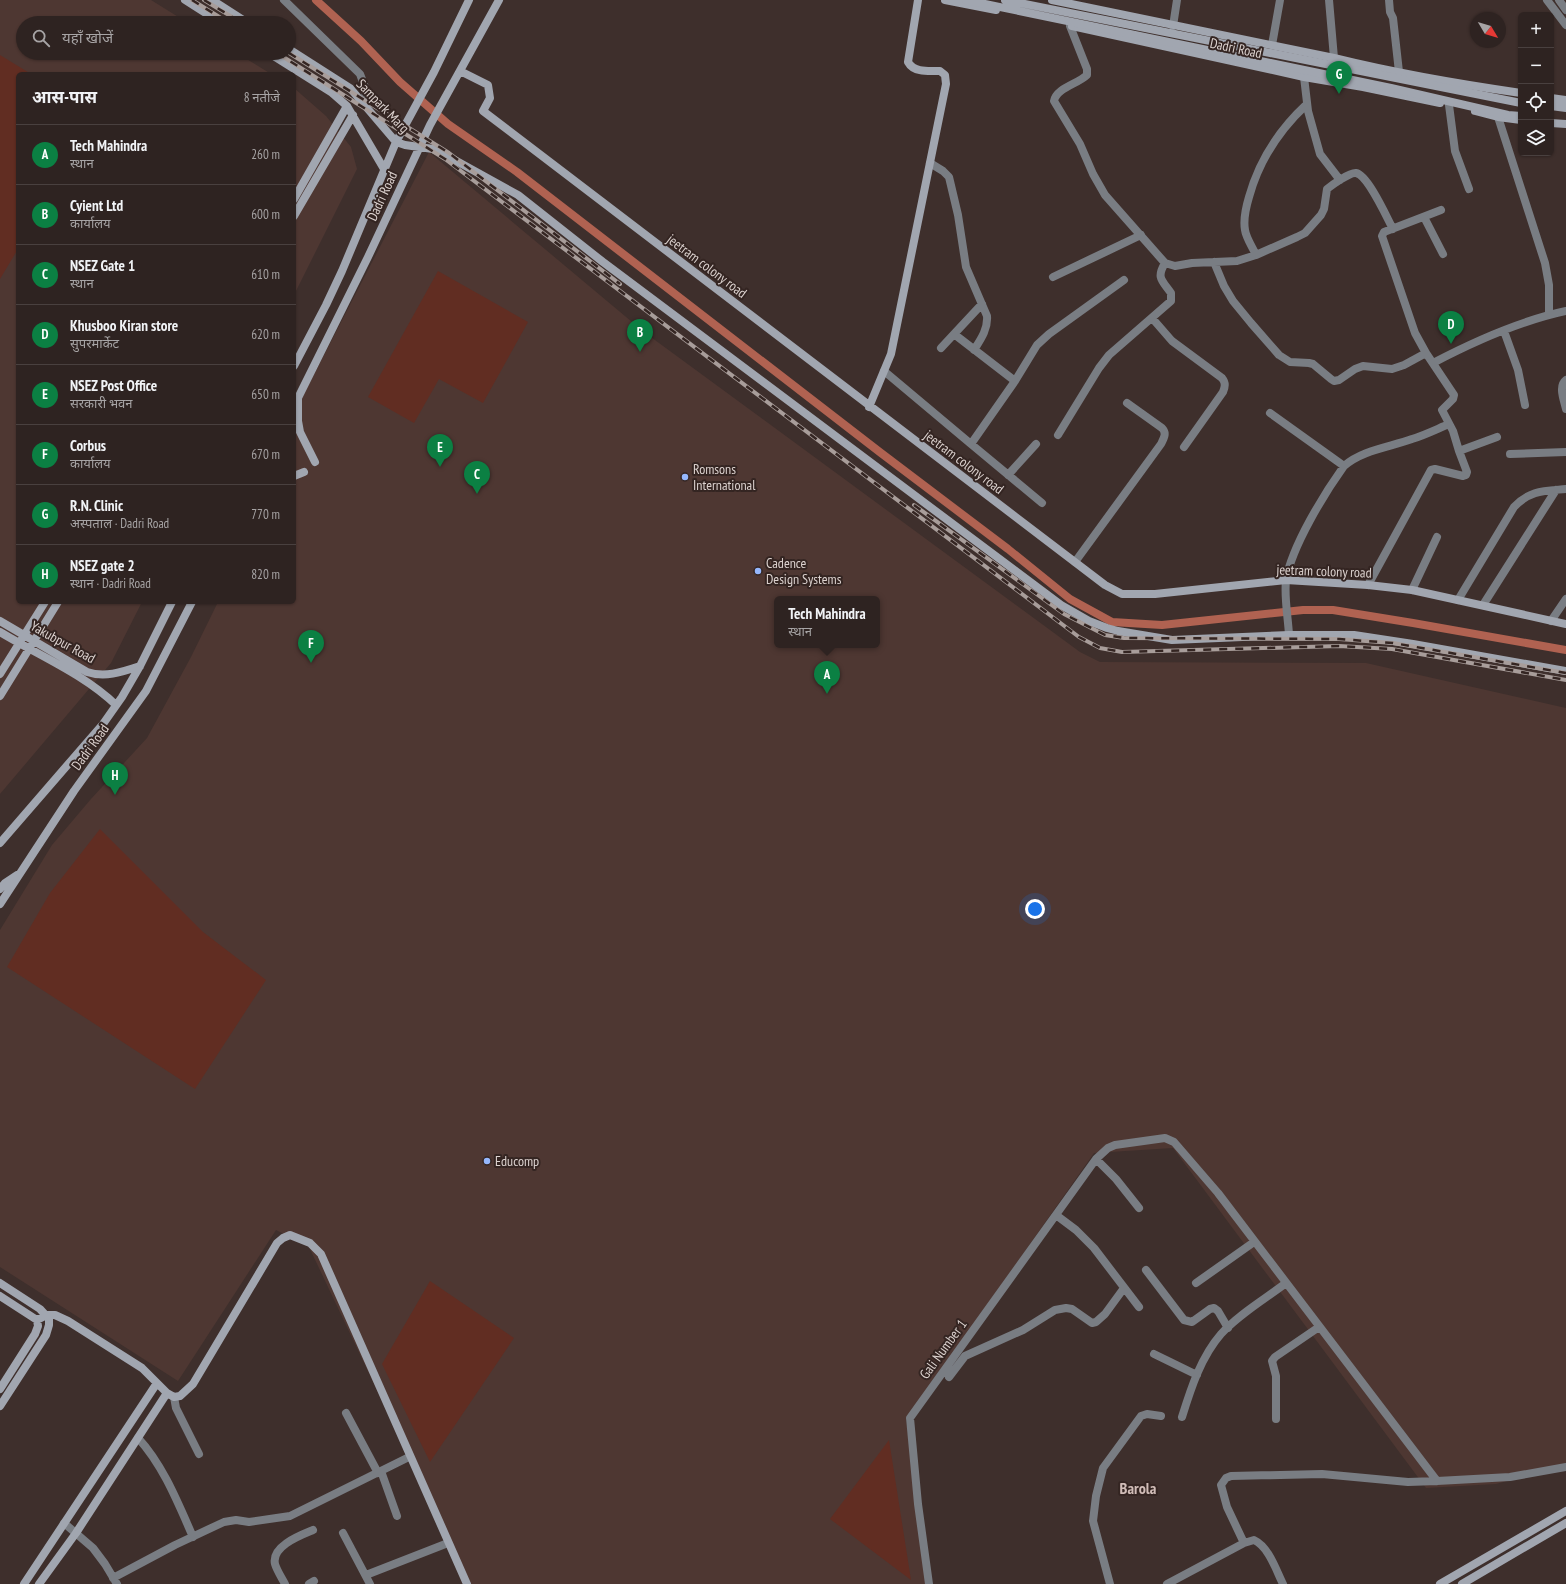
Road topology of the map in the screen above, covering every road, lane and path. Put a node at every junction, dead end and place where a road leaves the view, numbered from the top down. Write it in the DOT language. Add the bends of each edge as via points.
graph roads {
  1 [pos="184,0"];
  2 [pos="212,0"];
  3 [pos="284,0"];
  4 [pos="469,0"];
  5 [pos="499,0"];
  6 [pos="918,0"];
  7 [pos="945,0"];
  8 [pos="1005,0"];
  9 [pos="1052,0"];
  10 [pos="1176,0"];
  11 [pos="1280,0"];
  12 [pos="1329,0"];
  13 [pos="1389,0"];
  14 [pos="1547,0"];
  15 [pos="1558,0"];
  16 [pos="970,2"];
  17 [pos="1566,10"];
  18 [pos="210,16"];
  19 [pos="237,16"];
  20 [pos="1566,24"];
  21 [pos="1070,26"];
  22 [pos="1173,26"];
  23 [pos="1272,45"];
  24 [pos="296,53"];
  25 [pos="1320,55"];
  26 [pos="1334,58"];
  27 [pos="280,60"];
  28 [pos="460,71"];
  29 [pos="1399,72"];
  30 [pos="1304,77"];
  31 [pos="1316,79"];
  32 [pos="1518,93"];
  33 [pos="1554,98"];
  34 [pos="1566,100"];
  35 [pos="1518,102"];
  36 [pos="364,104"];
  37 [pos="1307,104"];
  38 [pos="1449,105"];
  39 [pos="347,106"];
  40 [pos="1554,106"];
  41 [pos="1566,108"];
  42 [pos="353,115"];
  43 [pos="1518,116"];
  44 [pos="1498,118"];
  45 [pos="1554,118"];
  46 [pos="1566,119"];
  47 [pos="1518,120"];
  48 [pos="1554,123"];
  49 [pos="1566,124"];
  50 [pos="396,142"];
  51 [pos="420,146"];
  52 [pos="930,163"];
  53 [pos="384,169"];
  54 [pos="1340,180"];
  55 [pos="1469,189"];
  56 [pos="296,195"];
  57 [pos="1441,210"];
  58 [pos="296,213"];
  59 [pos="1424,217"];
  60 [pos="1393,229"];
  61 [pos="1141,235"];
  62 [pos="1443,254"];
  63 [pos="1256,255"];
  64 [pos="1214,262"];
  65 [pos="1165,264"];
  66 [pos="1053,277"];
  67 [pos="1124,280"];
  68 [pos="982,304"];
  69 [pos="1566,311"];
  70 [pos="1549,315"];
  71 [pos="1152,318"];
  72 [pos="1504,331"];
  73 [pos="954,334"];
  74 [pos="941,348"];
  75 [pos="974,350"];
  76 [pos="1426,353"];
  77 [pos="296,362"];
  78 [pos="1433,363"];
  79 [pos="884,371"];
  80 [pos="1566,380"];
  81 [pos="1015,381"];
  82 [pos="296,402"];
  83 [pos="1127,403"];
  84 [pos="1525,405"];
  85 [pos="869,406"];
  86 [pos="1566,409"];
  87 [pos="1270,413"];
  88 [pos="1449,424"];
  89 [pos="1058,435"];
  90 [pos="1497,437"];
  91 [pos="971,444"];
  92 [pos="1036,444"];
  93 [pos="1184,448"];
  94 [pos="1459,451"];
  95 [pos="1566,452"];
  96 [pos="1510,454"];
  97 [pos="315,462"];
  98 [pos="1344,466"];
  99 [pos="304,472"];
  100 [pos="296,475"];
  101 [pos="1008,475"];
  102 [pos="1556,490"];
  103 [pos="1566,490"];
  104 [pos="1042,503"];
  105 [pos="1438,537"];
  106 [pos="1075,562"];
  107 [pos="1286,580"];
  108 [pos="1368,585"];
  109 [pos="1412,590"];
  110 [pos="1566,599"];
  111 [pos="1458,600"];
  112 [pos="44,604"];
  113 [pos="57,604"];
  114 [pos="171,604"];
  115 [pos="191,604"];
  116 [pos="1483,605"];
  117 [pos="0,620"];
  118 [pos="1551,621"];
  119 [pos="1566,624"];
  120 [pos="0,632"];
  121 [pos="1289,632"];
  122 [pos="24,635"];
  123 [pos="34,641"];
  124 [pos="18,643"];
  125 [pos="29,650"];
  126 [pos="140,666"];
  127 [pos="1566,670"];
  128 [pos="0,674"];
  129 [pos="0,696"];
  130 [pos="116,705"];
  131 [pos="0,843"];
  132 [pos="21,873"];
  133 [pos="0,889"];
  134 [pos="0,904"];
  135 [pos="1096,1159"];
  136 [pos="1139,1208"];
  137 [pos="1056,1215"];
  138 [pos="1254,1242"];
  139 [pos="1146,1270"];
  140 [pos="1196,1283"];
  141 [pos="1286,1283"];
  142 [pos="0,1284"];
  143 [pos="1124,1288"];
  144 [pos="0,1296"];
  145 [pos="1139,1308"];
  146 [pos="47,1315"];
  147 [pos="37,1320"];
  148 [pos="1320,1327"];
  149 [pos="1228,1328"];
  150 [pos="1154,1354"];
  151 [pos="1197,1375"];
  152 [pos="949,1377"];
  153 [pos="157,1383"];
  154 [pos="0,1388"];
  155 [pos="170,1395"];
  156 [pos="0,1406"];
  157 [pos="346,1413"];
  158 [pos="1160,1416"];
  159 [pos="1182,1417"];
  160 [pos="1276,1419"];
  161 [pos="138,1438"];
  162 [pos="199,1454"];
  163 [pos="409,1456"];
  164 [pos="1566,1467"];
  165 [pos="379,1472"];
  166 [pos="1437,1481"];
  167 [pos="1566,1510"];
  168 [pos="397,1516"];
  169 [pos="64,1523"];
  170 [pos="1566,1523"];
  171 [pos="313,1530"];
  172 [pos="76,1533"];
  173 [pos="343,1533"];
  174 [pos="193,1537"];
  175 [pos="448,1543"];
  176 [pos="1244,1543"];
  177 [pos="366,1576"];
  178 [pos="115,1581"];
  179 [pos="24,1584"];
  180 [pos="39,1584"];
  181 [pos="285,1584"];
  182 [pos="370,1584"];
  183 [pos="467,1584"];
  184 [pos="930,1584"];
  185 [pos="1110,1584"];
  186 [pos="1167,1584"];
  187 [pos="1283,1584"];
  188 [pos="1440,1584"];
  189 [pos="1462,1584"];
  1 -- 18 [label="street"];
  2 -- 19 [label="street"];
  3 -- 36 [label="street" via="360,74 366,90"];
  4 -- 50 [label="street, Dadri Road"];
  5 -- 28 [label="street, Dadri Road"];
  6 -- 52 [label="street" via="908,62 911,68 916,70 940,71 945,75 946,84"];
  7 -- 16 [label="street, Dadri Road"];
  8 -- 35 [label="street, bridge"];
  9 -- 22 [label="street, Dadri Road"];
  10 -- 22 [label="street"];
  11 -- 23 [label="street"];
  12 -- 26 [label="street"];
  13 -- 29 [label="street" via="1390,12 1394,18"];
  14 -- 20 [label="street"];
  15 -- 17 [label="street"];
  16 -- 21 [label="street, Dadri Road"];
  16 -- 43 [label="street, bridge"];
  21 -- 30 [label="street, Dadri Road"];
  21 -- 61 [label="street" via="1087,68 1087,75 1059,92 1054,101 1080,144 1105,195"];
  22 -- 23 [label="street, Dadri Road"];
  23 -- 25 [label="street, Dadri Road"];
  24 -- 36 [label="street, Sampark Marg" via="350,88"];
  25 -- 26 [label="street, Dadri Road"];
  25 -- 31 [label="street"];
  26 -- 29 [label="street, Dadri Road"];
  27 -- 39 [label="street, Sampark Marg" via="331,92"];
  28 -- 51 [label="street, Dadri Road"];
  28 -- 85 [label="street, jeetram colony road" via="488,86 490,98 483,111"];
  29 -- 32 [label="street, Dadri Road"];
  30 -- 31 [label="street, Dadri Road"];
  30 -- 37 [label="street"];
  31 -- 38 [label="street, Dadri Road"];
  33 -- 34 [label="street"];
  36 -- 50 [label="street, Sampark Marg"];
  37 -- 54 [label="street" via="1320,154"];
  37 -- 63 [label="street" via="1290,121 1272,146 1253,182 1246,207 1245,230"];
  38 -- 44 [label="street, Dadri Road"];
  38 -- 55 [label="street" via="1455,151"];
  39 -- 42 [label="street, Sampark Marg"];
  39 -- 56 [label="street"];
  40 -- 41 [label="street"];
  42 -- 53 [label="street, Sampark Marg"];
  42 -- 58 [label="street"];
  44 -- 47 [label="street, Dadri Road"];
  44 -- 70 [label="street" via="1545,263"];
  45 -- 46 [label="street"];
  48 -- 49 [label="street"];
  50 -- 51 [label="street, Sampark Marg"];
  50 -- 53 [label="street, Dadri Road"];
  51 -- 82 [label="street, Dadri Road"];
  51 -- 121 [label="street, Sampark Marg" via="442,153 518,195 603,262 1055,600 1089,621 1118,631 1172,640"];
  52 -- 68 [label="street" via="949,177 966,267"];
  52 -- 79 [label="street" via="891,354"];
  53 -- 77 [label="street, Dadri Road" via="342,271"];
  54 -- 60 [label="street" via="1351,173 1362,176 1374,191"];
  54 -- 63 [label="street" via="1327,189 1321,216 1305,233"];
  57 -- 59 [label="street"];
  59 -- 60 [label="street"];
  59 -- 62 [label="street"];
  60 -- 76 [label="street" via="1384,232 1382,240 1415,333"];
  61 -- 65 [label="street"];
  61 -- 66 [label="street"];
  63 -- 64 [label="street" via="1237,261"];
  64 -- 65 [label="street" via="1175,266"];
  64 -- 76 [label="street" via="1233,301 1279,355 1290,362 1313,364 1334,381 1363,366 1392,369"];
  65 -- 71 [label="street" via="1159,274 1172,296 1168,305"];
  67 -- 81 [label="street" via="1049,334 1033,350"];
  68 -- 73 [label="street"];
  68 -- 75 [label="street" via="988,323"];
  69 -- 70 [label="street"];
  70 -- 72 [label="street"];
  71 -- 89 [label="street" via="1109,355"];
  71 -- 93 [label="street" via="1172,341 1225,381 1223,392"];
  72 -- 78 [label="street" via="1469,344"];
  72 -- 84 [label="street" via="1518,370"];
  73 -- 74 [label="street"];
  73 -- 75 [label="street"];
  75 -- 81 [label="street"];
  76 -- 78 [label="street"];
  78 -- 88 [label="street" via="1454,396 1442,410"];
  79 -- 85 [label="street"];
  79 -- 91 [label="street"];
  80 -- 86 [label="street" via="1562,382 1561,387"];
  81 -- 91 [label="street"];
  82 -- 97 [label="street" via="300,432"];
  83 -- 106 [label="street" via="1162,428 1165,436"];
  85 -- 106 [label="street, jeetram colony road"];
  87 -- 98 [label="street"];
  88 -- 94 [label="street"];
  88 -- 98 [label="street" via="1369,452 1350,460"];
  90 -- 94 [label="street"];
  91 -- 101 [label="street"];
  92 -- 101 [label="street"];
  94 -- 108 [label="street" via="1466,475 1431,470"];
  95 -- 96 [label="street"];
  98 -- 107 [label="street" via="1306,529"];
  99 -- 100 [label="street"];
  101 -- 104 [label="street"];
  102 -- 103 [label="street"];
  102 -- 111 [label="street" via="1526,496 1514,507"];
  102 -- 116 [label="street"];
  105 -- 109 [label="street"];
  106 -- 107 [label="street, jeetram colony road" via="1105,585 1122,594 1155,594"];
  107 -- 108 [label="street, jeetram colony road"];
  107 -- 121 [label="street"];
  108 -- 109 [label="street, jeetram colony road"];
  109 -- 111 [label="street, jeetram colony road"];
  110 -- 118 [label="street"];
  111 -- 116 [label="street, jeetram colony road"];
  112 -- 122 [label="street"];
  113 -- 123 [label="street"];
  114 -- 126 [label="street, Dadri Road"];
  115 -- 132 [label="street, Dadri Road" via="146,691 74,791"];
  116 -- 118 [label="street, jeetram colony road"];
  117 -- 122 [label="street, Yakubpur Road"];
  118 -- 119 [label="street, jeetram colony road"];
  120 -- 124 [label="street, Yakubpur Road"];
  121 -- 127 [label="street, Sampark Marg" via="1354,635"];
  122 -- 123 [label="street, Yakubpur Road"];
  122 -- 124 [label="street"];
  123 -- 125 [label="street"];
  123 -- 126 [label="street, Yakubpur Road" via="94,674 112,674"];
  124 -- 125 [label="street, Yakubpur Road"];
  124 -- 128 [label="street"];
  125 -- 129 [label="street"];
  125 -- 130 [label="street, Yakubpur Road" via="77,676"];
  126 -- 130 [label="street, Dadri Road"];
  130 -- 131 [label="street, Dadri Road" via="103,724"];
  132 -- 133 [label="street"];
  132 -- 134 [label="street, Dadri Road"];
  135 -- 136 [label="street"];
  135 -- 137 [label="street, Gali Number 1"];
  135 -- 138 [label="street, Gali Number 1" via="1108,1148 1116,1145 1165,1138 1171,1140 1218,1193"];
  137 -- 143 [label="street" via="1094,1248"];
  137 -- 184 [label="street, Gali Number 1" via="910,1418 918,1504"];
  138 -- 140 [label="street"];
  138 -- 141 [label="street"];
  139 -- 149 [label="street" via="1184,1320 1192,1322 1214,1308"];
  141 -- 148 [label="street"];
  141 -- 149 [label="street"];
  142 -- 146 [label="street"];
  143 -- 145 [label="street"];
  143 -- 152 [label="street" via="1096,1322 1092,1323 1066,1308 1055,1310 1023,1330 965,1356"];
  144 -- 147 [label="street"];
  146 -- 147 [label="street"];
  146 -- 153 [label="street" via="60,1317 75,1326 142,1368"];
  146 -- 156 [label="street" via="49,1326 46,1335"];
  147 -- 154 [label="street" via="35,1334"];
  148 -- 160 [label="street" via="1272,1360 1276,1376"];
  148 -- 166 [label="street"];
  149 -- 151 [label="street" via="1216,1341"];
  150 -- 151 [label="street"];
  151 -- 159 [label="street"];
  153 -- 155 [label="street"];
  153 -- 169 [label="street"];
  155 -- 161 [label="street"];
  155 -- 162 [label="street"];
  155 -- 163 [label="street" via="180,1396 193,1384 277,1243 290,1235 295,1236 310,1242 321,1254"];
  157 -- 165 [label="street"];
  158 -- 185 [label="street" via="1141,1416 1103,1468 1093,1521"];
  161 -- 172 [label="street"];
  161 -- 174 [label="street" via="151,1454 169,1485"];
  163 -- 165 [label="street"];
  163 -- 175 [label="street"];
  164 -- 166 [label="street" via="1510,1477"];
  165 -- 168 [label="street"];
  165 -- 174 [label="street" via="290,1516 249,1522 231,1520"];
  166 -- 176 [label="street" via="1408,1482 1322,1474 1231,1476 1221,1485 1227,1507"];
  167 -- 188 [label="street"];
  169 -- 172 [label="street"];
  169 -- 179 [label="street"];
  170 -- 189 [label="street"];
  171 -- 181 [label="street" via="285,1544 277,1554 276,1565"];
  172 -- 178 [label="street" via="93,1548"];
  172 -- 180 [label="street"];
  173 -- 177 [label="street"];
  174 -- 178 [label="street"];
  175 -- 177 [label="street"];
  175 -- 183 [label="street"];
  176 -- 186 [label="street"];
  176 -- 187 [label="street" via="1254,1540 1260,1543"];
  177 -- 182 [label="street"];
}
